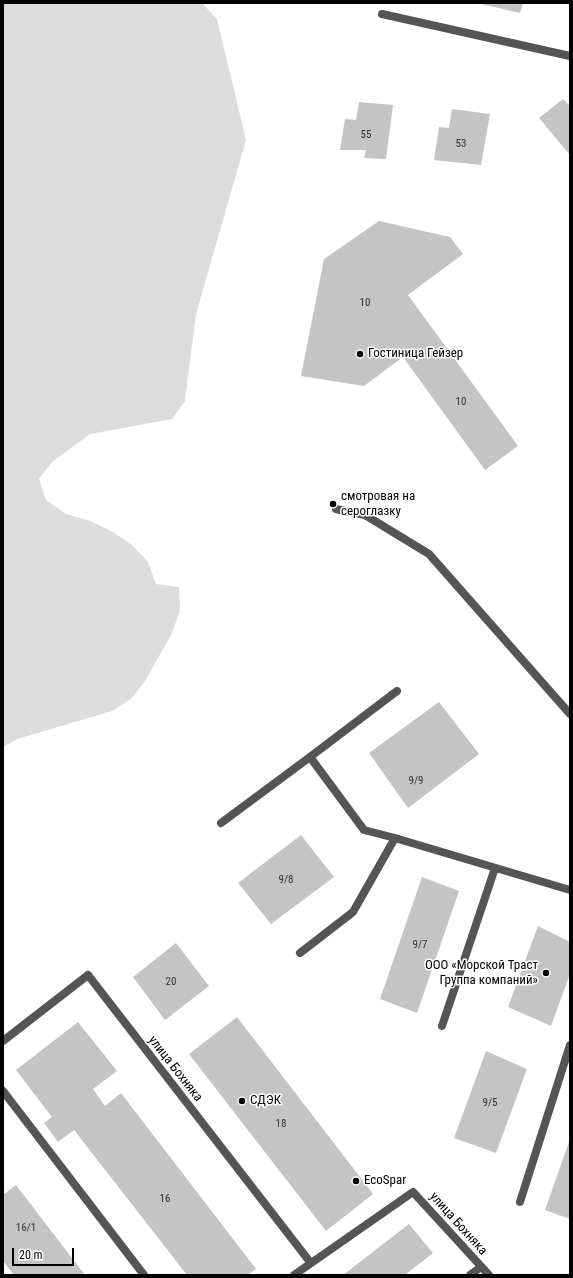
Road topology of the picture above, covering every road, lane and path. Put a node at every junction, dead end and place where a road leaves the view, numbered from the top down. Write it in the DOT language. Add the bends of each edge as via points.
graph roads {
  1 [pos="382,14"];
  2 [pos="570,56"];
  3 [pos="336,509"];
  4 [pos="397,691"];
  5 [pos="570,714"];
  6 [pos="310,757"];
  7 [pos="221,823"];
  8 [pos="395,838"];
  9 [pos="495,868"];
  10 [pos="570,890"];
  11 [pos="300,953"];
  12 [pos="442,1026"];
  13 [pos="3,1041"];
  14 [pos="570,1045"];
  15 [pos="3,1091"];
  16 [pos="520,1202"];
  17 [pos="310,1262"];
  18 [pos="481,1267"];
  19 [pos="144,1275"];
  20 [pos="294,1275"];
  21 [pos="470,1275"];
  22 [pos="489,1275"];
  1 -- 2 [label="street"];
  3 -- 5 [label="street" via="365,515 429,554"];
  4 -- 6 [label="street"];
  6 -- 7 [label="street"];
  6 -- 8 [label="street" via="364,830"];
  8 -- 9 [label="street"];
  8 -- 11 [label="street" via="353,912"];
  9 -- 10 [label="street"];
  9 -- 12 [label="street"];
  13 -- 17 [label="street, улица Бохняка" via="88,975"];
  14 -- 16 [label="street"];
  15 -- 19 [label="street"];
  17 -- 18 [label="street, улица Бохняка" via="413,1192"];
  17 -- 20 [label="street, улица Бохняка"];
  18 -- 21 [label="street"];
  18 -- 22 [label="street, улица Бохняка"];
}
